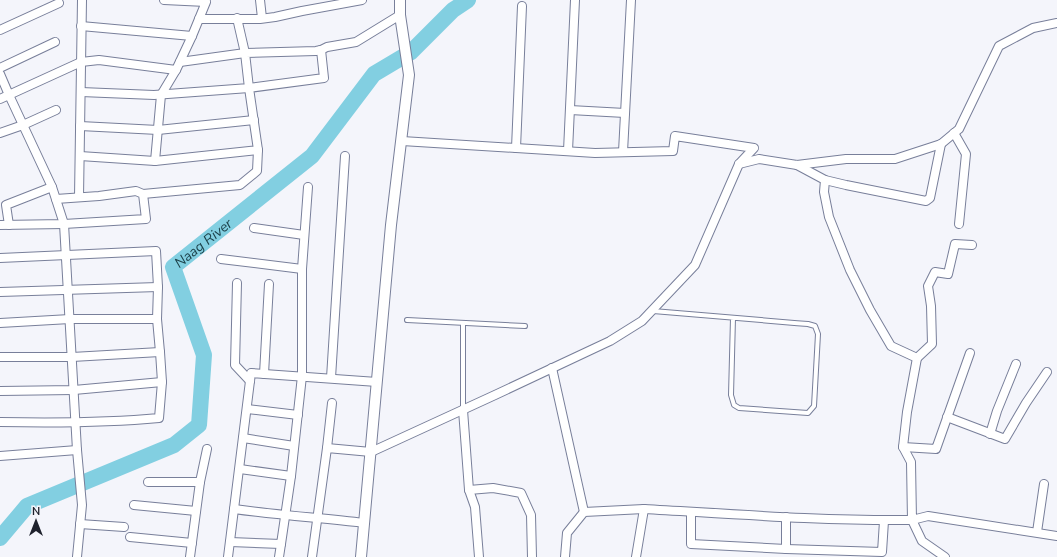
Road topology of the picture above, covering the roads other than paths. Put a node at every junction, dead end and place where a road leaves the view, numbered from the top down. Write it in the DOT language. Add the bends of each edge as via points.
graph roads {
  1 [pos="82,0"];
  2 [pos="164,0"];
  3 [pos="260,0"];
  4 [pos="311,0"];
  5 [pos="362,0"];
  6 [pos="400,0"];
  7 [pos="575,0"];
  8 [pos="631,0"];
  9 [pos="344,2"];
  10 [pos="59,3"];
  11 [pos="522,6"];
  12 [pos="311,9"];
  13 [pos="400,14"];
  14 [pos="237,18"];
  15 [pos="262,18"];
  16 [pos="199,19"];
  17 [pos="1057,23"];
  18 [pos="82,26"];
  19 [pos="0,30"];
  20 [pos="192,36"];
  21 [pos="55,42"];
  22 [pos="322,50"];
  23 [pos="245,53"];
  24 [pos="81,62"];
  25 [pos="180,62"];
  26 [pos="0,68"];
  27 [pos="176,70"];
  28 [pos="0,74"];
  29 [pos="249,88"];
  30 [pos="81,92"];
  31 [pos="9,95"];
  32 [pos="161,95"];
  33 [pos="0,99"];
  34 [pos="56,110"];
  35 [pos="570,110"];
  36 [pos="625,113"];
  37 [pos="254,120"];
  38 [pos="23,125"];
  39 [pos="80,126"];
  40 [pos="158,130"];
  41 [pos="0,133"];
  42 [pos="954,133"];
  43 [pos="402,141"];
  44 [pos="941,144"];
  45 [pos="516,148"];
  46 [pos="258,150"];
  47 [pos="568,151"];
  48 [pos="623,152"];
  49 [pos="80,156"];
  50 [pos="345,156"];
  51 [pos="155,161"];
  52 [pos="739,164"];
  53 [pos="797,165"];
  54 [pos="825,180"];
  55 [pos="308,186"];
  56 [pos="52,187"];
  57 [pos="143,194"];
  58 [pos="79,197"];
  59 [pos="56,199"];
  60 [pos="64,224"];
  61 [pos="959,224"];
  62 [pos="4,225"];
  63 [pos="254,228"];
  64 [pos="304,235"];
  65 [pos="972,245"];
  66 [pos="67,255"];
  67 [pos="0,258"];
  68 [pos="221,259"];
  69 [pos="302,269"];
  70 [pos="237,283"];
  71 [pos="269,284"];
  72 [pos="158,287"];
  73 [pos="68,290"];
  74 [pos="0,292"];
  75 [pos="652,311"];
  76 [pos="70,318"];
  77 [pos="734,318"];
  78 [pos="157,319"];
  79 [pos="407,320"];
  80 [pos="0,323"];
  81 [pos="463,323"];
  82 [pos="525,326"];
  83 [pos="160,352"];
  84 [pos="970,353"];
  85 [pos="0,357"];
  86 [pos="72,357"];
  87 [pos="917,358"];
  88 [pos="1016,364"];
  89 [pos="552,368"];
  90 [pos="1048,372"];
  91 [pos="264,374"];
  92 [pos="302,376"];
  93 [pos="331,378"];
  94 [pos="250,381"];
  95 [pos="162,382"];
  96 [pos="377,382"];
  97 [pos="74,390"];
  98 [pos="0,391"];
  99 [pos="332,403"];
  100 [pos="247,409"];
  101 [pos="463,410"];
  102 [pos="298,415"];
  103 [pos="947,417"];
  104 [pos="0,422"];
  105 [pos="75,423"];
  106 [pos="990,434"];
  107 [pos="243,438"];
  108 [pos="294,446"];
  109 [pos="903,447"];
  110 [pos="327,448"];
  111 [pos="207,449"];
  112 [pos="77,450"];
  113 [pos="371,452"];
  114 [pos="0,456"];
  115 [pos="240,469"];
  116 [pos="291,476"];
  117 [pos="148,482"];
  118 [pos="200,482"];
  119 [pos="1044,484"];
  120 [pos="469,490"];
  121 [pos="134,505"];
  122 [pos="234,509"];
  123 [pos="644,509"];
  124 [pos="196,511"];
  125 [pos="584,512"];
  126 [pos="691,512"];
  127 [pos="286,516"];
  128 [pos="786,517"];
  129 [pos="317,518"];
  130 [pos="884,520"];
  131 [pos="912,520"];
  132 [pos="364,523"];
  133 [pos="80,524"];
  134 [pos="124,527"];
  135 [pos="1037,532"];
  136 [pos="1057,536"];
  137 [pos="130,537"];
  138 [pos="230,542"];
  139 [pos="192,543"];
  140 [pos="280,544"];
  141 [pos="786,549"];
  142 [pos="77,557"];
  143 [pos="190,557"];
  144 [pos="228,557"];
  145 [pos="279,557"];
  146 [pos="312,557"];
  147 [pos="361,557"];
  148 [pos="479,557"];
  149 [pos="532,557"];
  150 [pos="564,557"];
  151 [pos="636,557"];
  152 [pos="945,557"];
  1 -- 18 [label="street"];
  2 -- 16 [label="street" via="206,2"];
  3 -- 15 [label="street"];
  4 -- 12 [label="street"];
  5 -- 9 [label="street"];
  6 -- 13 [label="street"];
  7 -- 35 [label="street"];
  8 -- 36 [label="street"];
  9 -- 12 [label="street"];
  10 -- 19 [label="street"];
  11 -- 45 [label="street"];
  12 -- 15 [label="street"];
  13 -- 22 [label="street" via="356,42"];
  13 -- 43 [label="street" via="409,74"];
  14 -- 15 [label="street"];
  14 -- 16 [label="street"];
  14 -- 23 [label="street"];
  16 -- 20 [label="street"];
  17 -- 42 [label="street" via="1033,28 999,46 959,129"];
  18 -- 20 [label="street"];
  18 -- 24 [label="street"];
  20 -- 25 [label="street"];
  21 -- 26 [label="street"];
  22 -- 23 [label="street"];
  22 -- 29 [label="street" via="324,78"];
  23 -- 25 [label="street"];
  23 -- 29 [label="street"];
  24 -- 27 [label="street" via="99,60"];
  24 -- 30 [label="street"];
  24 -- 31 [label="street"];
  25 -- 27 [label="street"];
  27 -- 32 [label="street"];
  28 -- 31 [label="street"];
  29 -- 32 [label="street"];
  29 -- 37 [label="street"];
  30 -- 32 [label="street"];
  30 -- 39 [label="street"];
  31 -- 33 [label="street"];
  31 -- 38 [label="street"];
  32 -- 40 [label="street"];
  34 -- 38 [label="street"];
  35 -- 36 [label="street"];
  35 -- 47 [label="street"];
  36 -- 48 [label="street"];
  37 -- 40 [label="street"];
  37 -- 46 [label="street"];
  38 -- 41 [label="street"];
  38 -- 56 [label="street"];
  39 -- 40 [label="street"];
  39 -- 49 [label="street"];
  40 -- 51 [label="street"];
  42 -- 44 [label="street"];
  42 -- 61 [label="street" via="966,154"];
  43 -- 45 [label="street"];
  43 -- 96 [label="street" via="390,225"];
  44 -- 53 [label="street" via="895,159 846,159"];
  44 -- 54 [label="street" via="930,198 926,201"];
  45 -- 47 [label="street"];
  46 -- 51 [label="street"];
  46 -- 57 [label="street" via="257,171 240,185"];
  47 -- 48 [label="street"];
  48 -- 52 [label="street" via="673,151 675,136 754,148"];
  49 -- 51 [label="street"];
  49 -- 58 [label="street"];
  50 -- 93 [label="street"];
  52 -- 53 [label="street" via="759,159"];
  52 -- 75 [label="street" via="694,265"];
  53 -- 54 [label="street"];
  54 -- 87 [label="street" via="824,192 829,217 850,270 870,310 891,346"];
  55 -- 64 [label="street"];
  56 -- 59 [label="street"];
  56 -- 62 [label="street" via="6,205"];
  57 -- 58 [label="street" via="136,191"];
  57 -- 60 [label="street" via="146,219"];
  58 -- 59 [label="street"];
  59 -- 60 [label="street"];
  60 -- 62 [label="street"];
  60 -- 66 [label="street"];
  63 -- 64 [label="street"];
  64 -- 69 [label="street"];
  65 -- 87 [label="street" via="956,244 948,274 935,272 928,286 932,344"];
  66 -- 67 [label="street"];
  66 -- 72 [label="street" via="156,251"];
  66 -- 73 [label="street"];
  68 -- 69 [label="street"];
  69 -- 92 [label="street"];
  70 -- 94 [label="street" via="235,365"];
  71 -- 91 [label="street"];
  72 -- 73 [label="street"];
  72 -- 78 [label="street"];
  73 -- 74 [label="street"];
  73 -- 76 [label="street"];
  75 -- 77 [label="lane"];
  75 -- 89 [label="street" via="642,321 610,341"];
  76 -- 78 [label="street"];
  76 -- 80 [label="street"];
  76 -- 86 [label="street"];
  77 -- 77 [label="lane" via="814,326 818,334 814,406 808,412 739,408 734,405 731,395"];
  78 -- 83 [label="street"];
  79 -- 81 [label="lane"];
  81 -- 82 [label="lane"];
  81 -- 101 [label="lane"];
  83 -- 86 [label="street"];
  83 -- 95 [label="street"];
  84 -- 103 [label="street"];
  85 -- 86 [label="street"];
  86 -- 97 [label="street"];
  87 -- 109 [label="street"];
  88 -- 106 [label="street"];
  89 -- 101 [label="street"];
  89 -- 125 [label="street"];
  90 -- 106 [label="street" via="1005,439"];
  91 -- 92 [label="street"];
  91 -- 94 [label="street" via="251,373"];
  92 -- 93 [label="street"];
  92 -- 102 [label="street"];
  93 -- 96 [label="street"];
  94 -- 100 [label="street"];
  95 -- 97 [label="street"];
  95 -- 105 [label="street" via="159,418"];
  96 -- 113 [label="street"];
  97 -- 98 [label="street"];
  97 -- 105 [label="street"];
  99 -- 110 [label="street"];
  100 -- 102 [label="street"];
  100 -- 107 [label="street"];
  101 -- 113 [label="street"];
  101 -- 120 [label="street"];
  102 -- 108 [label="street"];
  103 -- 106 [label="street"];
  103 -- 109 [label="street" via="936,449"];
  104 -- 105 [label="street"];
  105 -- 112 [label="street"];
  107 -- 108 [label="street"];
  107 -- 115 [label="street"];
  108 -- 116 [label="street"];
  109 -- 131 [label="street" via="911,462"];
  110 -- 113 [label="street"];
  110 -- 129 [label="street"];
  111 -- 118 [label="street"];
  112 -- 114 [label="street"];
  112 -- 133 [label="street" via="82,505"];
  113 -- 132 [label="street"];
  115 -- 116 [label="street"];
  115 -- 122 [label="street"];
  116 -- 127 [label="street"];
  117 -- 118 [label="street"];
  118 -- 124 [label="street"];
  119 -- 135 [label="street"];
  120 -- 148 [label="street" via="475,507"];
  120 -- 149 [label="street" via="493,488 521,493 531,515"];
  121 -- 124 [label="street"];
  122 -- 127 [label="street"];
  122 -- 138 [label="street"];
  123 -- 125 [label="street"];
  123 -- 126 [label="street"];
  123 -- 151 [label="street"];
  124 -- 139 [label="street"];
  125 -- 150 [label="street" via="566,533"];
  126 -- 128 [label="street"];
  126 -- 141 [label="street" via="691,544"];
  127 -- 129 [label="street"];
  127 -- 140 [label="street"];
  128 -- 130 [label="street"];
  128 -- 141 [label="street"];
  129 -- 132 [label="street"];
  129 -- 146 [label="street"];
  130 -- 131 [label="street"];
  130 -- 141 [label="street" via="882,552"];
  131 -- 135 [label="street" via="928,516"];
  131 -- 152 [label="street" via="922,541"];
  132 -- 147 [label="street"];
  133 -- 134 [label="street"];
  133 -- 142 [label="street"];
  135 -- 136 [label="street"];
  137 -- 139 [label="street"];
  138 -- 140 [label="street"];
  138 -- 144 [label="street"];
  139 -- 143 [label="street"];
  140 -- 145 [label="street"];
}
